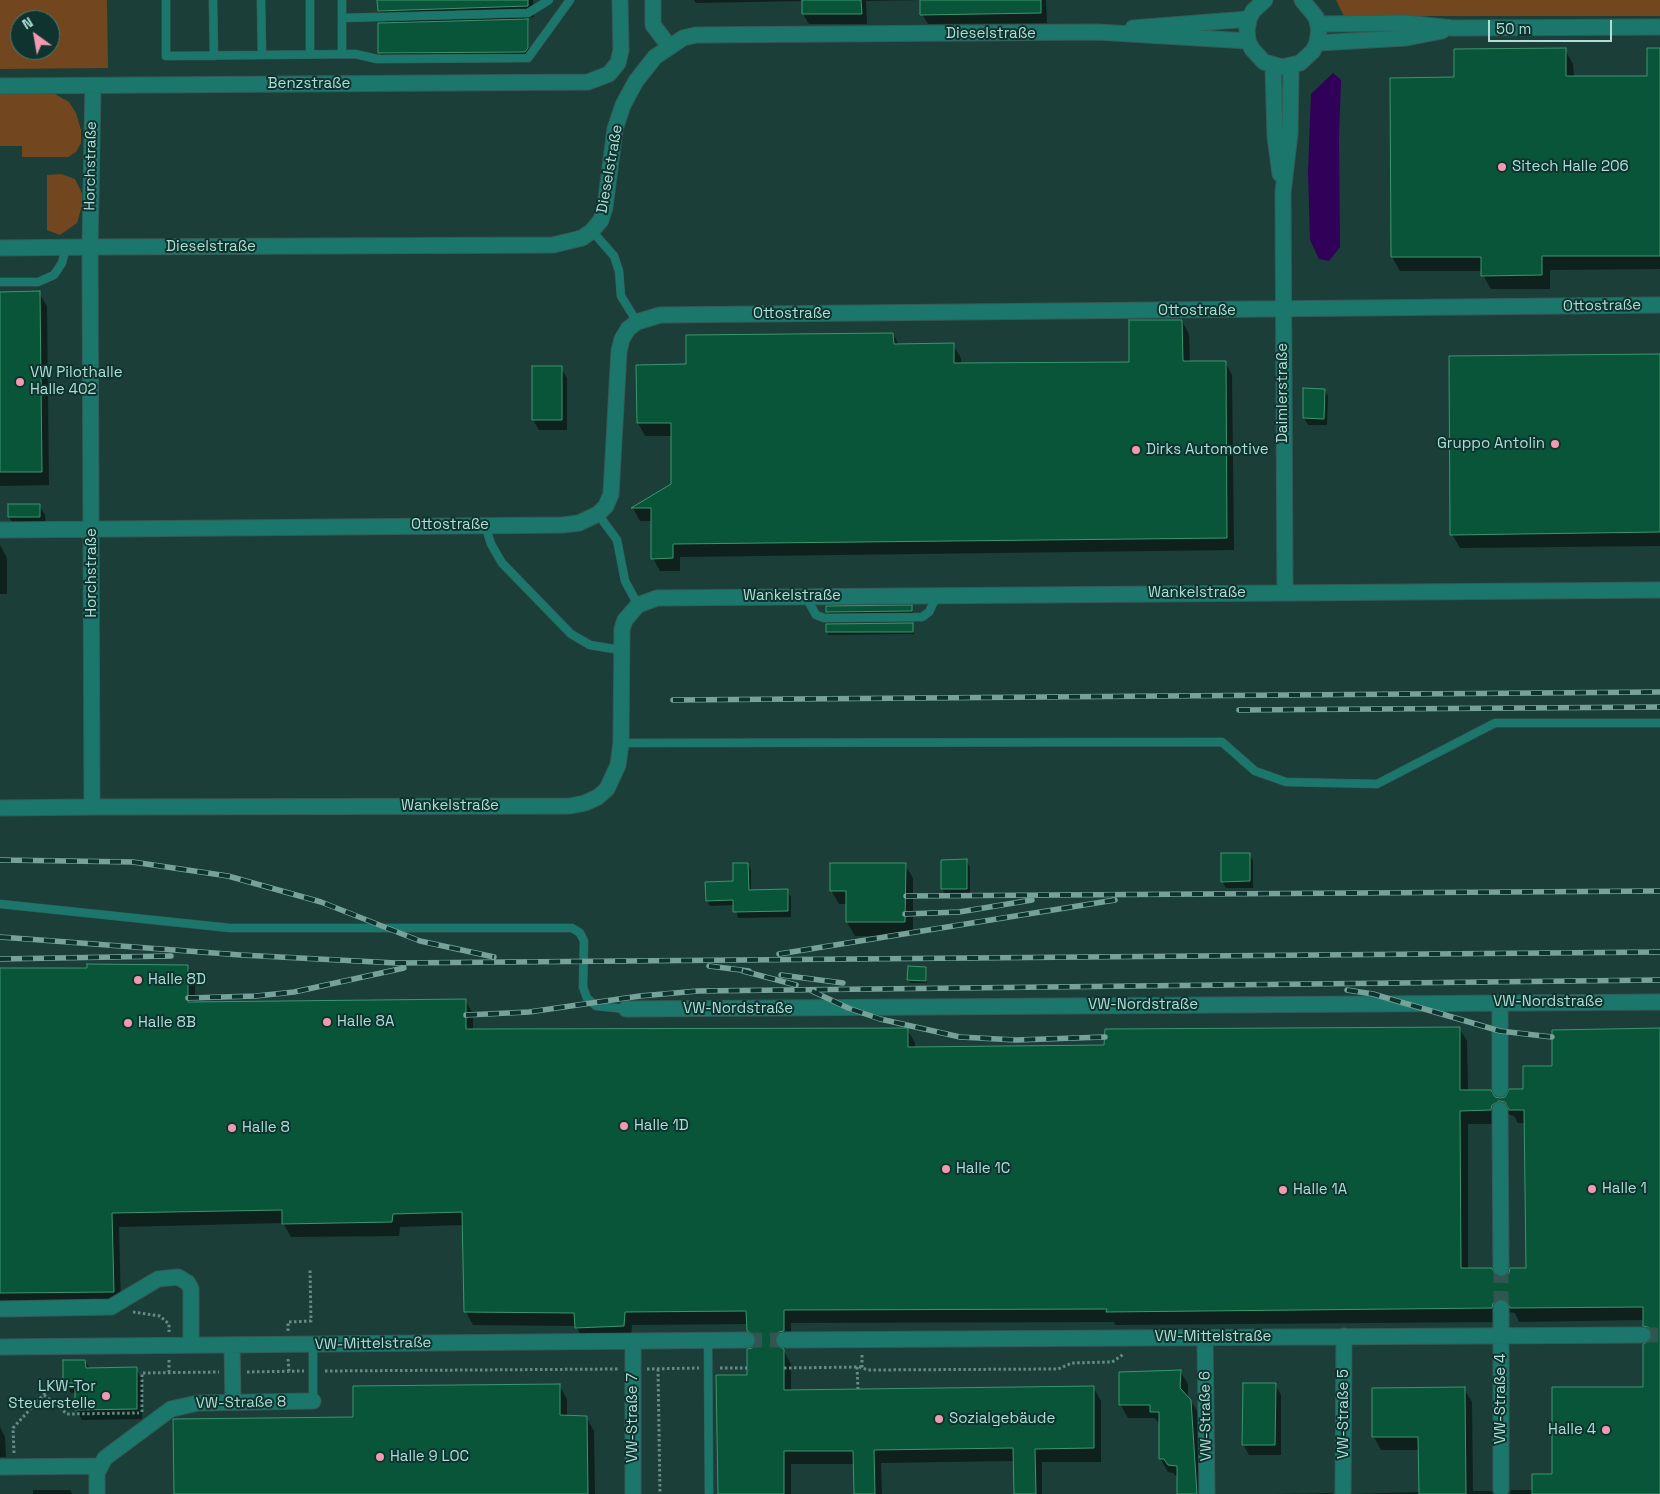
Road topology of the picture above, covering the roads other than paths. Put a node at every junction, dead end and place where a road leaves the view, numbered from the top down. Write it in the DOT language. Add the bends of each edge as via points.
graph roads {
  1 [pos="166,0"];
  2 [pos="213,0"];
  3 [pos="261,0"];
  4 [pos="310,0"];
  5 [pos="342,0"];
  6 [pos="549,0"];
  7 [pos="570,0"];
  8 [pos="620,0"];
  9 [pos="653,0"];
  10 [pos="1264,0"];
  11 [pos="1302,0"];
  12 [pos="342,18"];
  13 [pos="1249,18"];
  14 [pos="1318,24"];
  15 [pos="1660,27"];
  16 [pos="1452,28"];
  17 [pos="1097,32"];
  18 [pos="1248,41"];
  19 [pos="1317,43"];
  20 [pos="669,46"];
  21 [pos="310,54"];
  22 [pos="342,54"];
  23 [pos="262,55"];
  24 [pos="214,56"];
  25 [pos="1273,66"];
  26 [pos="1291,66"];
  27 [pos="0,86"];
  28 [pos="93,86"];
  29 [pos="1283,193"];
  30 [pos="592,231"];
  31 [pos="66,247"];
  32 [pos="90,247"];
  33 [pos="0,248"];
  34 [pos="0,282"];
  35 [pos="1660,305"];
  36 [pos="1282,310"];
  37 [pos="637,322"];
  38 [pos="598,514"];
  39 [pos="485,525"];
  40 [pos="0,530"];
  41 [pos="92,530"];
  42 [pos="1660,590"];
  43 [pos="1285,592"];
  44 [pos="937,595"];
  45 [pos="805,596"];
  46 [pos="638,605"];
  47 [pos="620,650"];
  48 [pos="1660,723"];
  49 [pos="621,743"];
  50 [pos="92,807"];
  51 [pos="0,808"];
  52 [pos="0,904"];
  53 [pos="1660,1002"];
  54 [pos="1500,1003"];
  55 [pos="626,1009"];
  56 [pos="1500,1090"];
  57 [pos="1500,1110"];
  58 [pos="1501,1268"];
  59 [pos="1501,1308"];
  60 [pos="0,1309"];
  61 [pos="1501,1335"];
  62 [pos="1643,1335"];
  63 [pos="1344,1336"];
  64 [pos="1205,1337"];
  65 [pos="708,1340"];
  66 [pos="747,1340"];
  67 [pos="784,1340"];
  68 [pos="633,1341"];
  69 [pos="313,1344"];
  70 [pos="191,1345"];
  71 [pos="232,1345"];
  72 [pos="0,1347"];
  73 [pos="313,1401"];
  74 [pos="233,1402"];
  75 [pos="100,1466"];
  76 [pos="7,1467"];
  77 [pos="1502,1489"];
  78 [pos="1344,1492"];
  79 [pos="97,1494"];
  80 [pos="633,1494"];
  81 [pos="709,1494"];
  82 [pos="1207,1494"];
  1 -- 24 [label="lane" via="166,56"];
  2 -- 24 [label="lane"];
  3 -- 23 [label="lane"];
  4 -- 21 [label="lane"];
  5 -- 12 [label="lane"];
  6 -- 12 [label="lane" via="528,13"];
  7 -- 22 [label="lane" via="528,58 377,59"];
  8 -- 28 [label="street, Benzstraße" via="621,50 614,69 603,78 588,82"];
  9 -- 20 [label="street" via="653,25"];
  10 -- 13 [label="street"];
  11 -- 14 [label="street" via="1312,10"];
  12 -- 22 [label="lane"];
  13 -- 17 [label="street, Dieselstraße"];
  13 -- 18 [label="street"];
  14 -- 16 [label="street" via="1406,23"];
  14 -- 19 [label="street"];
  15 -- 16 [label="street"];
  16 -- 19 [label="street" via="1406,38"];
  17 -- 18 [label="street, Dieselstraße"];
  17 -- 20 [label="street, Dieselstraße" via="696,35"];
  18 -- 25 [label="street" via="1257,57"];
  19 -- 26 [label="street" via="1307,58"];
  20 -- 30 [label="street, Dieselstraße" via="655,57 636,81 623,105 612,148 605,207"];
  21 -- 22 [label="lane"];
  21 -- 23 [label="lane"];
  23 -- 24 [label="lane"];
  25 -- 26 [label="street"];
  25 -- 29 [label="street, Daimlerstraße" via="1275,136"];
  26 -- 29 [label="street, Daimlerstraße" via="1290,134"];
  27 -- 28 [label="street, Benzstraße"];
  28 -- 32 [label="street, Horchstraße"];
  29 -- 36 [label="street, Daimlerstraße"];
  30 -- 32 [label="street, Dieselstraße" via="569,243 553,245"];
  30 -- 37 [label="lane" via="614,256 621,296"];
  31 -- 32 [label="street"];
  31 -- 33 [label="street"];
  31 -- 34 [label="lane" via="62,263 54,275 38,282"];
  32 -- 41 [label="street, Horchstraße"];
  35 -- 36 [label="street, Ottostraße"];
  36 -- 37 [label="street, Ottostraße" via="660,315"];
  36 -- 43 [label="street, Daimlerstraße"];
  37 -- 38 [label="street" via="625,334 619,350 612,482 608,500"];
  38 -- 39 [label="street, Ottostraße" via="580,523 562,525"];
  38 -- 46 [label="lane" via="617,540 625,581"];
  39 -- 41 [label="street, Ottostraße"];
  39 -- 47 [label="lane" via="502,563 571,634 590,645"];
  40 -- 41 [label="street, Ottostraße"];
  41 -- 50 [label="street, Horchstraße"];
  42 -- 43 [label="street, Wankelstraße"];
  43 -- 44 [label="street, Wankelstraße"];
  44 -- 45 [label="street, Wankelstraße"];
  44 -- 45 [label="lane" via="929,612 922,617 834,618 816,616"];
  45 -- 46 [label="street, Wankelstraße" via="667,597"];
  46 -- 47 [label="street, Wankelstraße" via="625,620"];
  47 -- 49 [label="street, Wankelstraße"];
  48 -- 49 [label="lane" via="1495,723 1377,784 1286,782 1255,770 1222,742"];
  49 -- 50 [label="street, Wankelstraße" via="618,765 607,788 598,797 570,806"];
  50 -- 51 [label="street"];
  52 -- 55 [label="lane" via="230,928 572,928 584,941 583,987 587,998 596,1006"];
  53 -- 54 [label="street, VW-Nordstraße"];
  54 -- 55 [label="street, VW-Nordstraße"];
  54 -- 56 [label="street"];
  57 -- 58 [label="street"];
  59 -- 61 [label="street, VW-Straße 4"];
  60 -- 70 [label="street" via="111,1307 158,1279 178,1277 191,1289"];
  61 -- 62 [label="street, VW-Mittelstraße"];
  61 -- 63 [label="street, VW-Mittelstraße"];
  61 -- 77 [label="street, VW-Straße 4"];
  63 -- 64 [label="street, VW-Mittelstraße"];
  63 -- 78 [label="street, VW-Straße 5"];
  64 -- 67 [label="street, VW-Mittelstraße"];
  64 -- 82 [label="street, VW-Straße 6"];
  65 -- 66 [label="street, VW-Mittelstraße"];
  65 -- 68 [label="street, VW-Mittelstraße"];
  65 -- 81 [label="lane"];
  68 -- 69 [label="street, VW-Mittelstraße"];
  68 -- 80 [label="street, VW-Straße 7"];
  69 -- 71 [label="street, VW-Mittelstraße"];
  69 -- 73 [label="lane"];
  70 -- 71 [label="street, VW-Mittelstraße"];
  70 -- 72 [label="street, VW-Mittelstraße"];
  71 -- 74 [label="street"];
  73 -- 74 [label="street, VW-Straße 8"];
  74 -- 75 [label="street, VW-Straße 8" via="193,1403 171,1409 112,1451"];
  75 -- 76 [label="street"];
  75 -- 79 [label="street"];
}
